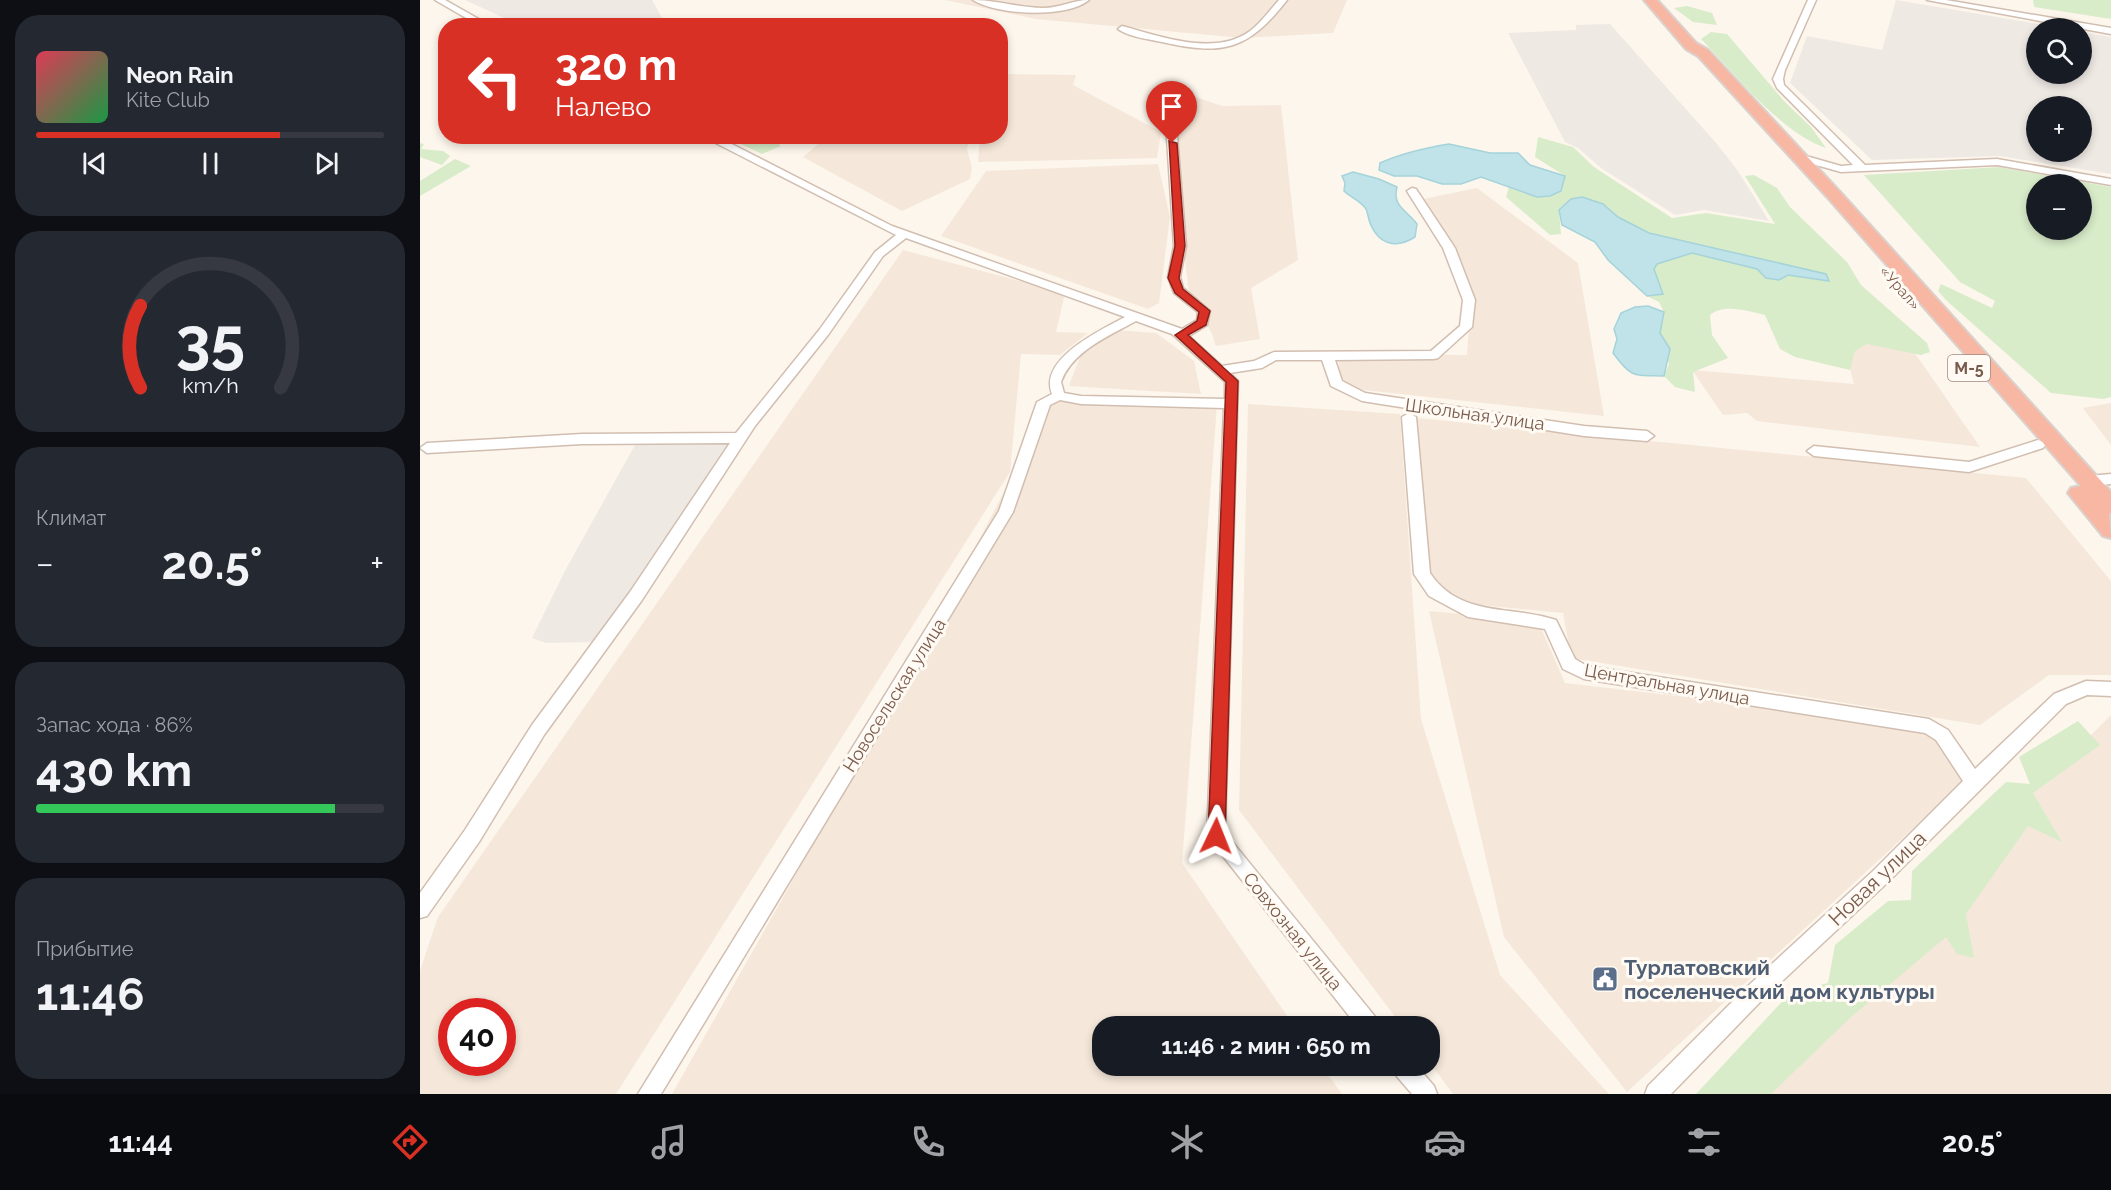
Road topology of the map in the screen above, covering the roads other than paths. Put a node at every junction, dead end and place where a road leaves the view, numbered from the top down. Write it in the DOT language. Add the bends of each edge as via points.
graph roads {
  1 [pos="438,0"];
  2 [pos="977,0"];
  3 [pos="1086,0"];
  4 [pos="1283,0"];
  5 [pos="1650,0"];
  6 [pos="1812,0"];
  7 [pos="1931,0"];
  8 [pos="472,18"];
  9 [pos="1122,29"];
  10 [pos="2111,31"];
  11 [pos="1691,46"];
  12 [pos="1171,123"];
  13 [pos="723,144"];
  14 [pos="1799,157"];
  15 [pos="1862,168"];
  16 [pos="1841,169"];
  17 [pos="2111,182"];
  18 [pos="1826,186"];
  19 [pos="1412,191"];
  20 [pos="904,234"];
  21 [pos="1135,316"];
  22 [pos="1181,335"];
  23 [pos="1327,356"];
  24 [pos="1220,370"];
  25 [pos="1059,396"];
  26 [pos="1231,404"];
  27 [pos="1409,417"];
  28 [pos="1647,436"];
  29 [pos="740,438"];
  30 [pos="2038,445"];
  31 [pos="427,448"];
  32 [pos="1814,451"];
  33 [pos="2111,479"];
  34 [pos="2089,481"];
  35 [pos="2111,506"];
  36 [pos="2111,530"];
  37 [pos="2111,688"];
  38 [pos="1974,783"];
  39 [pos="420,909"];
  40 [pos="1362,1016"];
  41 [pos="1411,1076"];
  42 [pos="649,1094"];
  43 [pos="1426,1094"];
  44 [pos="1656,1094"];
  1 -- 8 [label="street"];
  2 -- 3 [label="street" via="1042,11 1068,9"];
  4 -- 9 [label="street" via="1252,34 1239,41 1172,42"];
  5 -- 11 [label="highway, «Урал» / М-5"];
  6 -- 15 [label="street" via="1780,70 1780,86"];
  7 -- 10 [label="street"];
  11 -- 14 [label="highway, «Урал» / М-5" via="1703,53"];
  11 -- 30 [label="highway, «Урал» / М-5"];
  12 -- 22 [label="street" via="1180,246 1174,278 1178,290 1204,311 1203,322"];
  13 -- 20 [label="street"];
  14 -- 16 [label="street"];
  14 -- 18 [label="highway, «Урал» / М-5"];
  15 -- 16 [label="street"];
  15 -- 17 [label="street" via="1997,162"];
  16 -- 18 [label="street" via="1827,179"];
  18 -- 34 [label="highway, «Урал» / М-5"];
  19 -- 23 [label="street" via="1449,248 1469,300 1466,327 1434,354"];
  20 -- 21 [label="street"];
  20 -- 29 [label="street" via="879,254 824,332"];
  21 -- 22 [label="street"];
  21 -- 25 [label="street" via="1074,353 1055,383"];
  22 -- 24 [label="street"];
  23 -- 24 [label="street" via="1274,356 1257,365"];
  23 -- 28 [label="street, Школьная улица" via="1336,383 1362,397 1584,431"];
  24 -- 26 [label="street, Совхозная улица" via="1232,381"];
  25 -- 26 [label="street"];
  25 -- 42 [label="street, Новосельская улица" via="1044,402 1006,512"];
  26 -- 40 [label="street, Совхозная улица" via="1216,836"];
  27 -- 38 [label="street, Центральная улица" via="1422,574 1434,592 1468,611 1550,624 1569,664 1584,672 1929,726 1942,735"];
  29 -- 31 [label="street" via="582,439"];
  29 -- 39 [label="street"];
  30 -- 32 [label="street" via="1969,467"];
  30 -- 36 [label="highway, «Урал» / М-5"];
  33 -- 34 [label="street"];
  34 -- 35 [label="highway, «Урал» / М-5"];
  37 -- 38 [label="street, Новая улица" via="2086,688 2060,699"];
  38 -- 44 [label="street, Новая улица" via="1880,878 1756,992"];
  41 -- 43 [label="street"];
}
